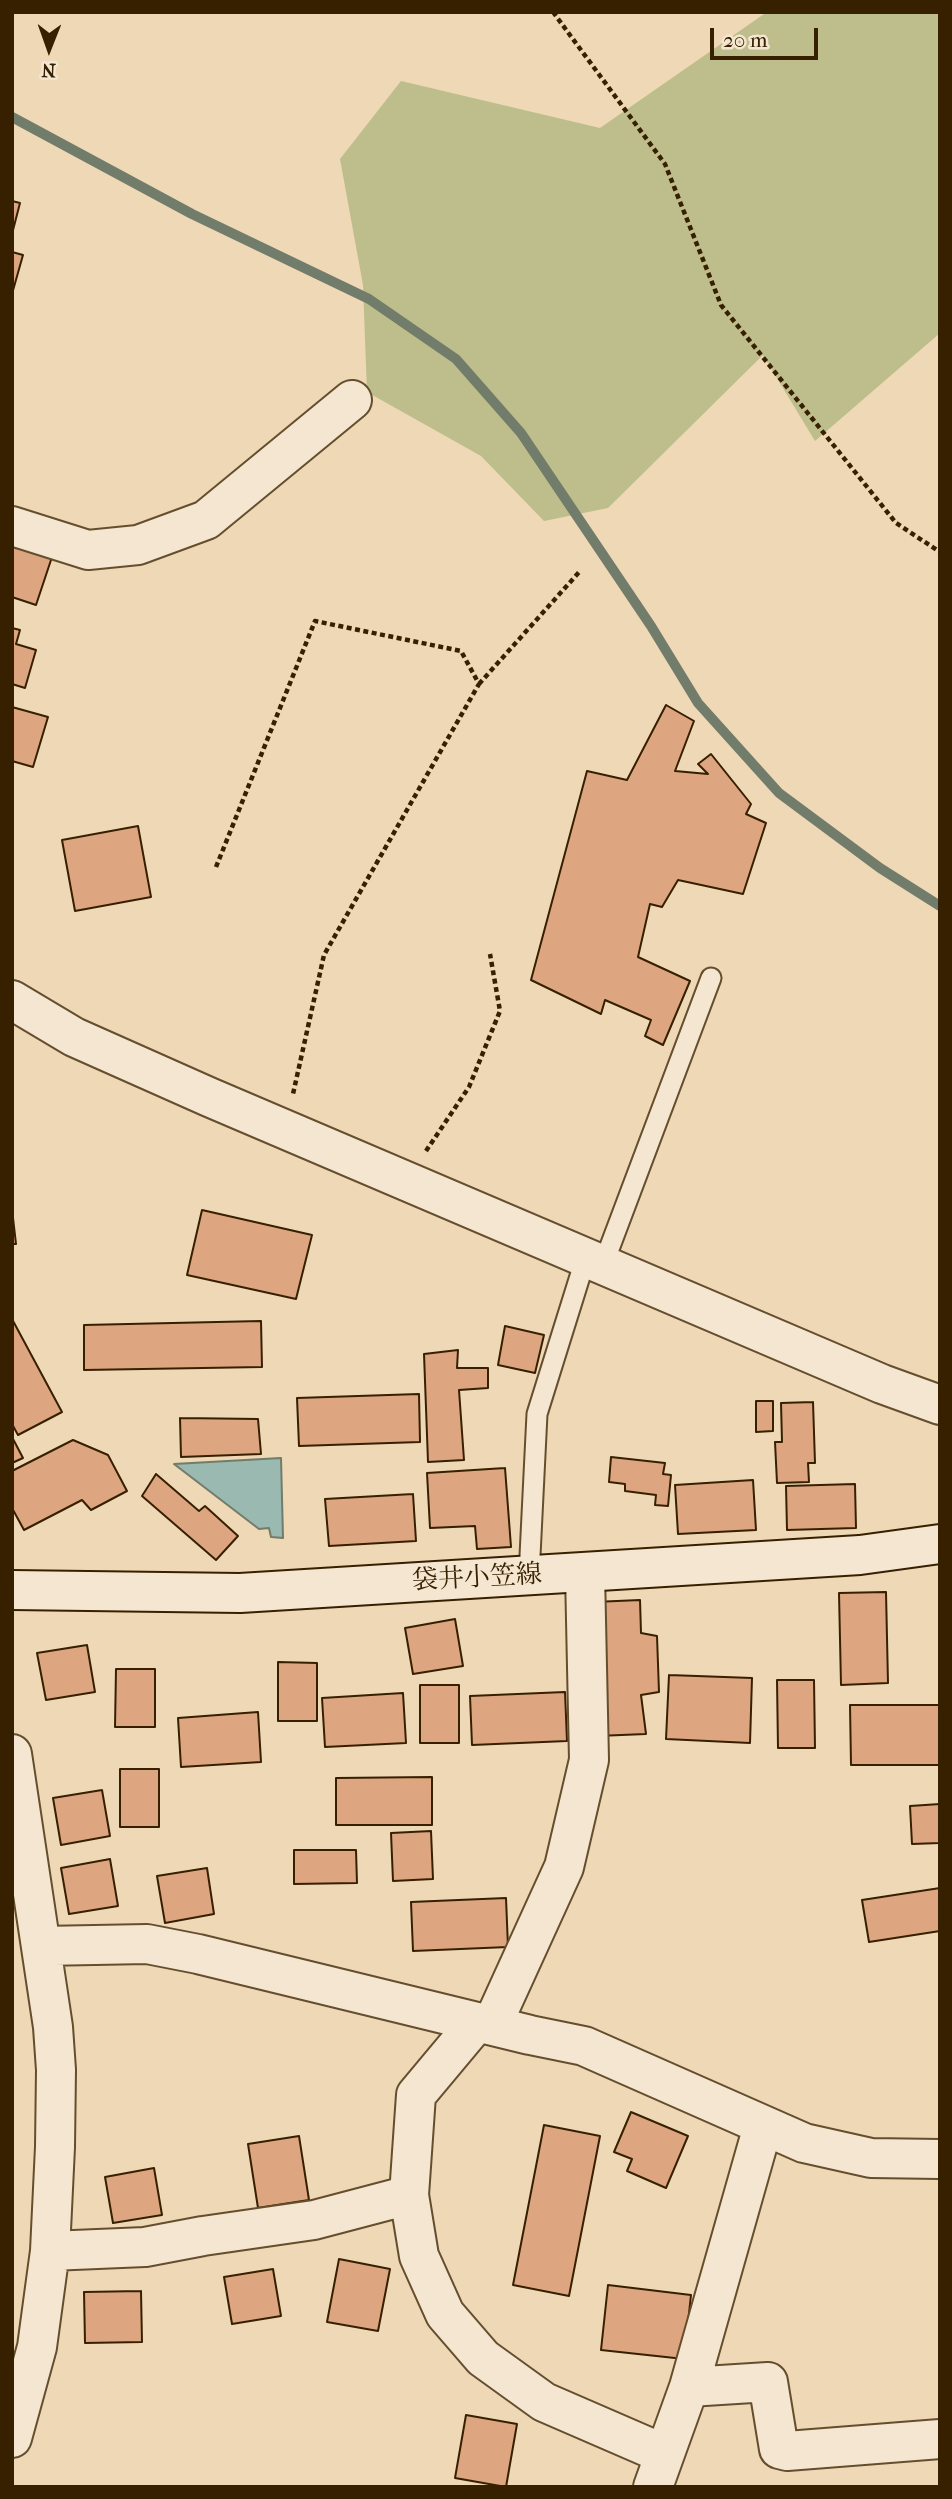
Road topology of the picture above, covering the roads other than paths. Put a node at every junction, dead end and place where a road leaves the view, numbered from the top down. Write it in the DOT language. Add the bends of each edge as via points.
graph roads {
  1 [pos="352,400"];
  2 [pos="12,526"];
  3 [pos="711,978"];
  4 [pos="12,1000"];
  5 [pos="594,1261"];
  6 [pos="940,1405"];
  7 [pos="940,1544"];
  8 [pos="585,1573"];
  9 [pos="529,1576"];
  10 [pos="12,1590"];
  11 [pos="12,1754"];
  12 [pos="42,1946"];
  13 [pos="485,2024"];
  14 [pos="764,2126"];
  15 [pos="940,2159"];
  16 [pos="409,2194"];
  17 [pos="50,2251"];
  18 [pos="689,2387"];
  19 [pos="12,2438"];
  20 [pos="940,2439"];
  21 [pos="658,2470"];
  1 -- 2 [label="street" via="206,520 138,545 88,550"];
  3 -- 5 [label="lane"];
  4 -- 5 [label="street" via="74,1037"];
  5 -- 6 [label="street"];
  5 -- 9 [label="lane" via="537,1414"];
  7 -- 8 [label="street, 袋井小笠線" via="860,1555"];
  8 -- 9 [label="street, 袋井小笠線"];
  8 -- 13 [label="street" via="589,1760 564,1867"];
  9 -- 10 [label="street, 袋井小笠線" via="240,1593"];
  11 -- 12 [label="street"];
  12 -- 13 [label="street" via="147,1944"];
  12 -- 17 [label="street" via="55,2046"];
  13 -- 14 [label="street" via="584,2046"];
  13 -- 16 [label="street" via="416,2095"];
  14 -- 15 [label="street" via="804,2143 871,2158"];
  14 -- 18 [label="street"];
  16 -- 17 [label="street" via="314,2220 145,2247"];
  16 -- 21 [label="street" via="419,2256 445,2314 483,2358 544,2402"];
  17 -- 19 [label="street" via="37,2347"];
  18 -- 20 [label="street" via="768,2382 779,2449 787,2451"];
  18 -- 21 [label="street"];
}
